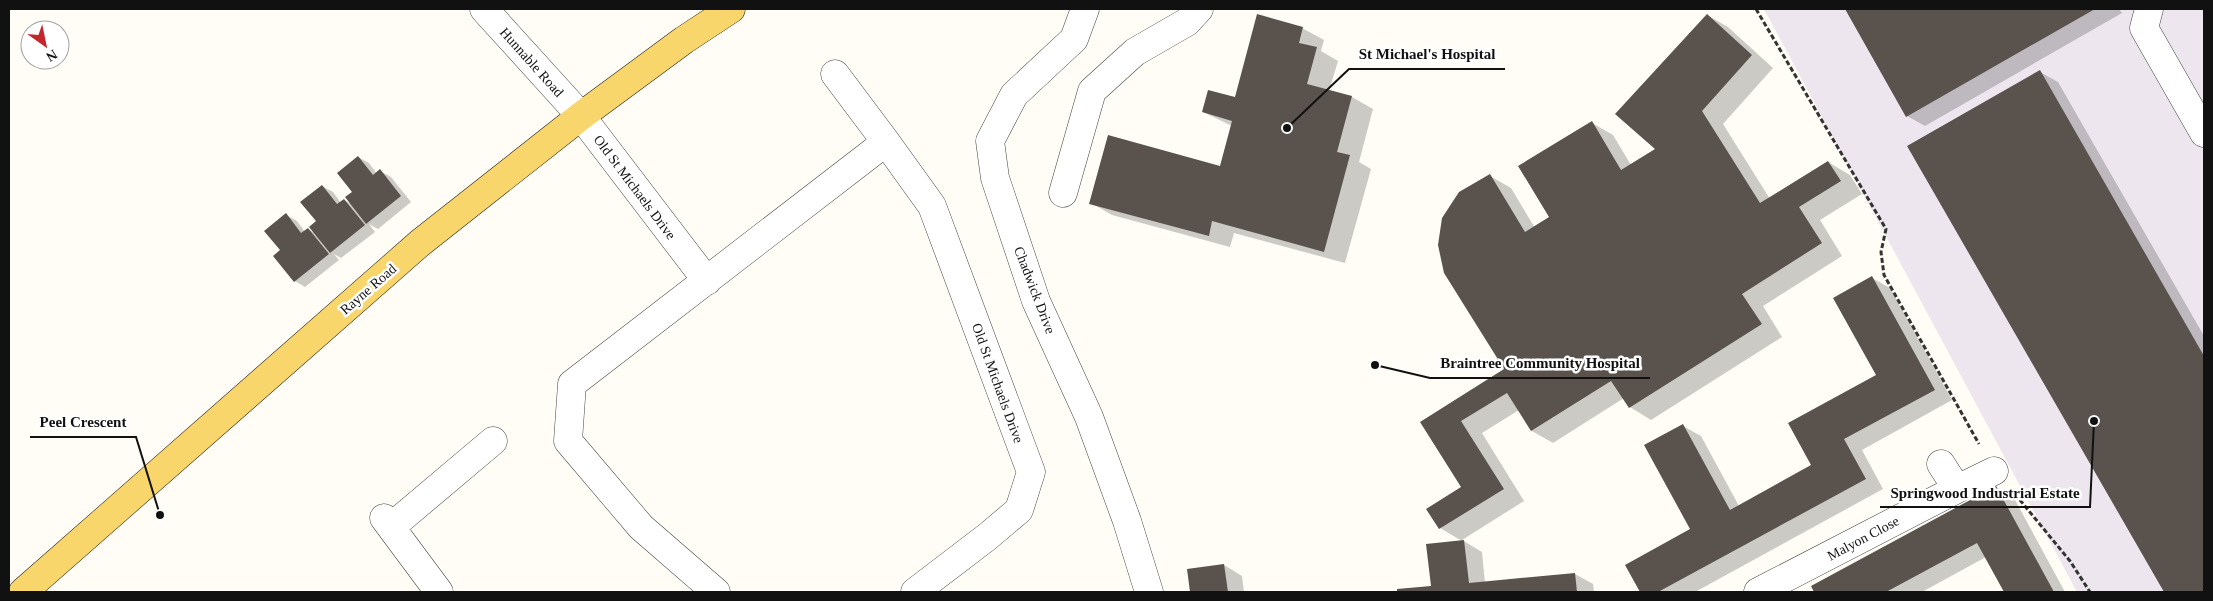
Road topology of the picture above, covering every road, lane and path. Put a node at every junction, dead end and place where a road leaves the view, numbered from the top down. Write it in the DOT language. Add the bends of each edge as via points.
graph roads {
  1 [pos="484,9"];
  2 [pos="732,9"];
  3 [pos="1085,9"];
  4 [pos="1199,9"];
  5 [pos="1756,9"];
  6 [pos="2149,9"];
  7 [pos="835,74"];
  8 [pos="581,116"];
  9 [pos="2204,133"];
  10 [pos="886,142"];
  11 [pos="1063,193"];
  12 [pos="707,281"];
  13 [pos="493,441"];
  14 [pos="1941,464"];
  15 [pos="1994,472"];
  16 [pos="1957,488"];
  17 [pos="23,592"];
  18 [pos="438,592"];
  19 [pos="716,592"];
  20 [pos="915,592"];
  21 [pos="1149,592"];
  22 [pos="1758,592"];
  23 [pos="2090,592"];
  1 -- 8 [label="street, Hunnable Road"];
  2 -- 8 [label="main road, Rayne Road"];
  3 -- 21 [label="street, Chadwick Drive" via="1074,39 1014,95 990,141 995,178 1036,301 1089,417"];
  4 -- 11 [label="street" via="1188,22 1135,52 1092,91"];
  5 -- 15 [label="path" via="1886,229 1881,252 1884,276"];
  6 -- 9 [label="street" via="2144,28"];
  7 -- 10 [label="street, Old St Michaels Drive"];
  8 -- 12 [label="street, Old St Michaels Drive"];
  8 -- 17 [label="main road, Rayne Road" via="420,243"];
  10 -- 12 [label="street"];
  10 -- 20 [label="street, Old St Michaels Drive" via="932,206 1031,472 1019,510"];
  12 -- 19 [label="street" via="572,384 568,441 641,527"];
  13 -- 18 [label="street" via="387,522"];
  14 -- 16 [label="street"];
  15 -- 16 [label="street, Malyon Close"];
  15 -- 23 [label="path" via="2030,510"];
  16 -- 22 [label="street, Malyon Close"];
}
